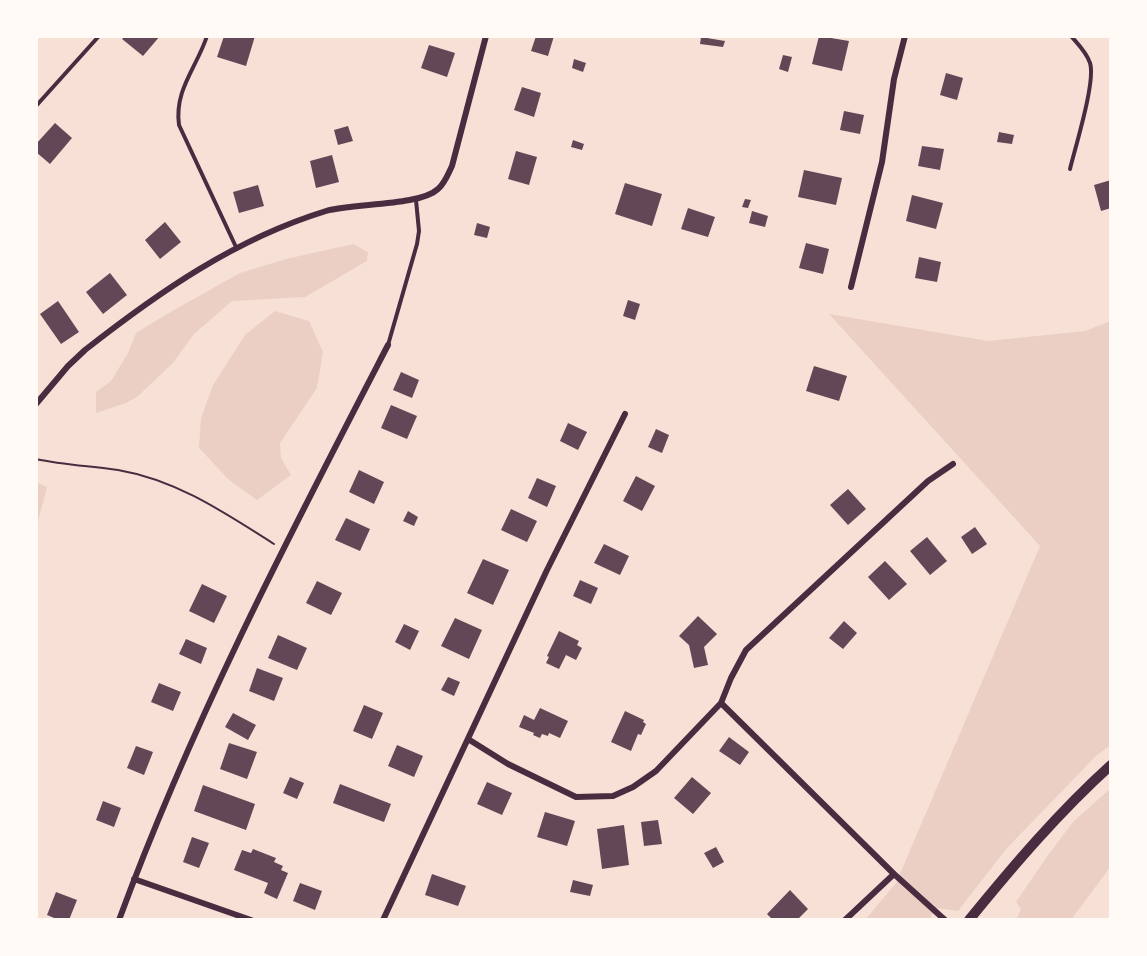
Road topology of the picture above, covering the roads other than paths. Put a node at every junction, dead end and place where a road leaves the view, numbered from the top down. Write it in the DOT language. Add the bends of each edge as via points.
graph roads {
  1 [pos="99,36"];
  2 [pos="207,36"];
  3 [pos="486,36"];
  4 [pos="905,36"];
  5 [pos="1071,36"];
  6 [pos="36,106"];
  7 [pos="1070,169"];
  8 [pos="416,200"];
  9 [pos="236,247"];
  10 [pos="851,287"];
  11 [pos="388,345"];
  12 [pos="36,404"];
  13 [pos="625,414"];
  14 [pos="953,464"];
  15 [pos="721,703"];
  16 [pos="468,739"];
  17 [pos="1111,765"];
  18 [pos="894,873"];
  19 [pos="134,879"];
  20 [pos="119,920"];
  21 [pos="250,920"];
  22 [pos="383,920"];
  23 [pos="845,920"];
  24 [pos="945,920"];
  25 [pos="969,920"];
  1 -- 6 [label="lane"];
  2 -- 9 [label="lane" via="183,87 178,118"];
  3 -- 8 [label="street" via="452,166 437,190"];
  4 -- 10 [label="street" via="894,79 882,162"];
  5 -- 7 [label="lane" via="1091,63 1091,80"];
  8 -- 9 [label="street" via="329,210"];
  8 -- 11 [label="lane" via="417,244"];
  9 -- 12 [label="street" via="196,270 85,350"];
  11 -- 19 [label="street" via="282,549 178,769"];
  13 -- 16 [label="street"];
  14 -- 15 [label="street" via="928,481 746,650"];
  15 -- 16 [label="street" via="656,771 613,796 576,797 508,764"];
  15 -- 18 [label="street"];
  16 -- 22 [label="street"];
  17 -- 25 [label="main road" via="1071,803"];
  18 -- 23 [label="street"];
  18 -- 24 [label="street"];
  19 -- 20 [label="street"];
  19 -- 21 [label="street"];
}
